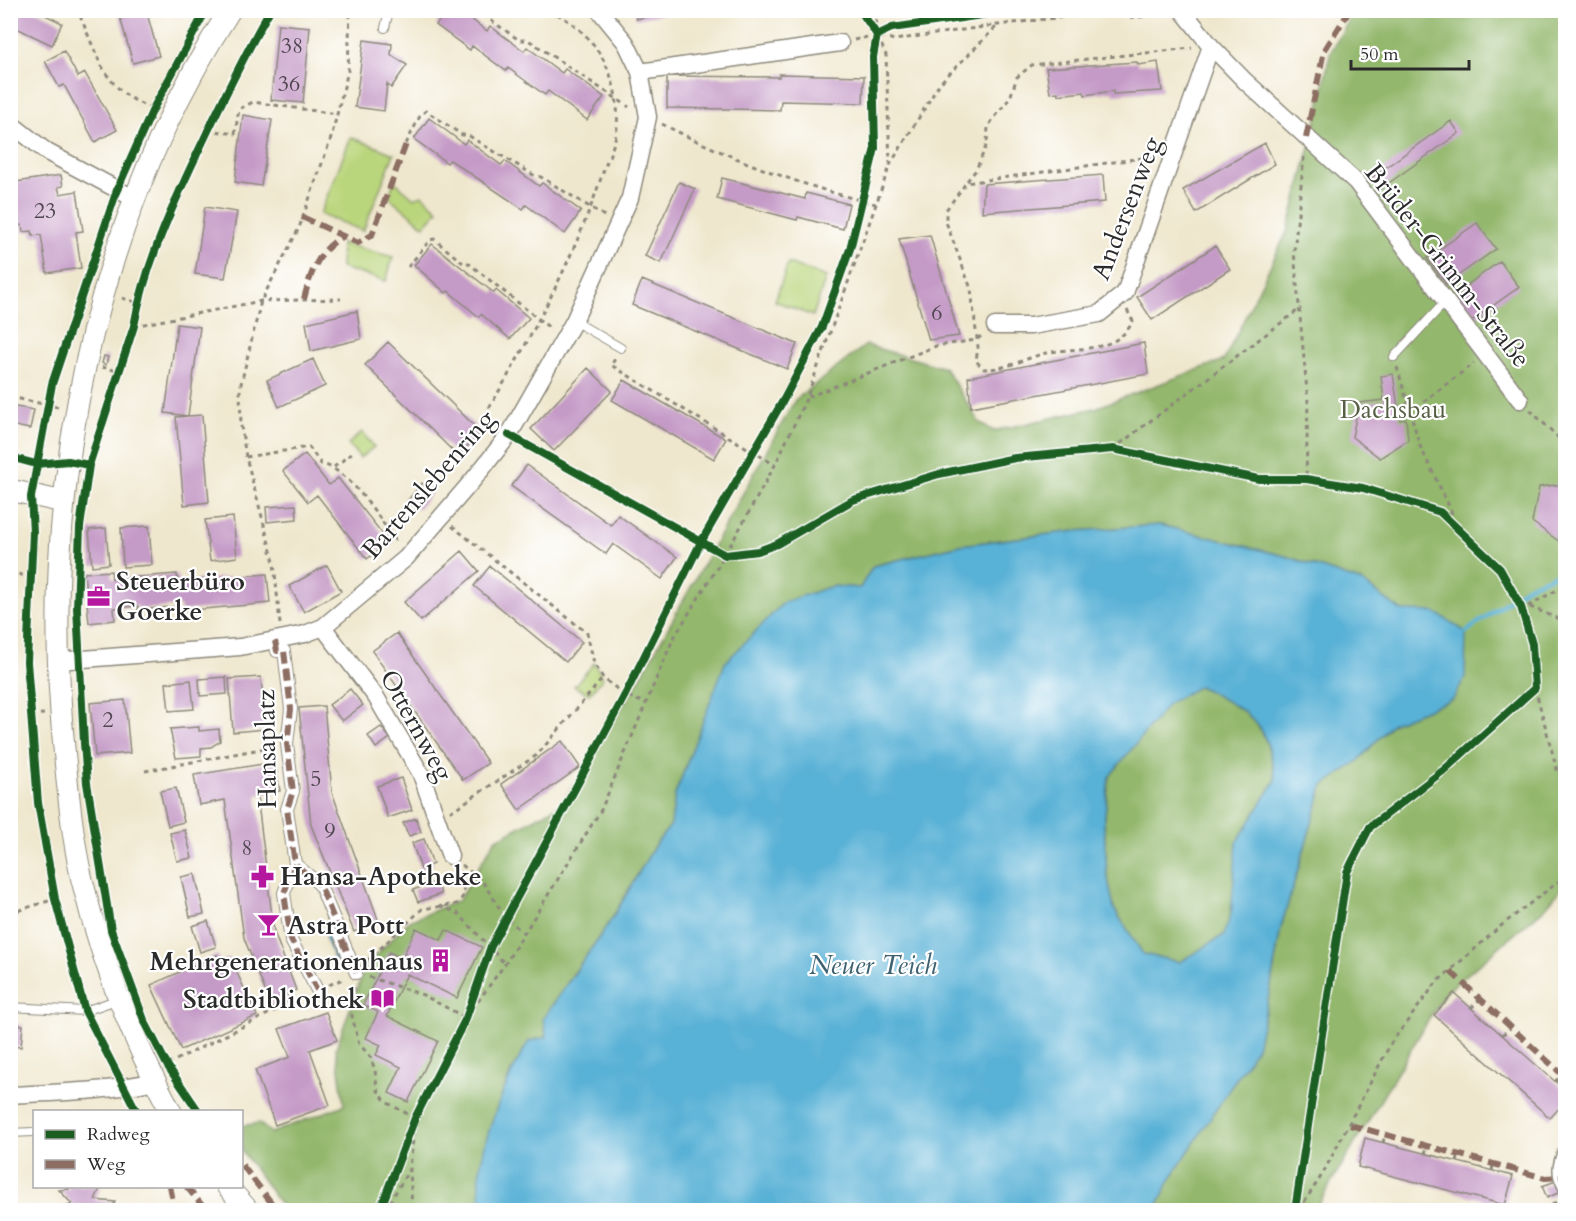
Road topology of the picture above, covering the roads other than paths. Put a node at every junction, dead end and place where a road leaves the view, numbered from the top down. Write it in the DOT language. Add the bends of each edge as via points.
graph roads {
  1 [pos="230,10"];
  2 [pos="389,10"];
  3 [pos="599,10"];
  4 [pos="1182,10"];
  5 [pos="385,28"];
  6 [pos="840,42"];
  7 [pos="1211,46"];
  8 [pos="640,72"];
  9 [pos="10,123"];
  10 [pos="135,199"];
  11 [pos="1446,302"];
  12 [pos="574,321"];
  13 [pos="995,326"];
  14 [pos="621,348"];
  15 [pos="1394,357"];
  16 [pos="1520,400"];
  17 [pos="10,490"];
  18 [pos="63,502"];
  19 [pos="323,627"];
  20 [pos="275,641"];
  21 [pos="57,661"];
  22 [pos="450,856"];
  23 [pos="295,864"];
  24 [pos="356,973"];
  25 [pos="317,990"];
  26 [pos="119,999"];
  27 [pos="10,1007"];
  28 [pos="161,1073"];
  29 [pos="10,1095"];
  30 [pos="170,1110"];
  31 [pos="33,1132"];
  32 [pos="10,1133"];
  33 [pos="1566,1152"];
  34 [pos="1566,1185"];
  35 [pos="229,1188"];
  36 [pos="248,1210"];
  1 -- 10 [label="street" via="170,118"];
  2 -- 5 [label="lane"];
  3 -- 8 [label="street, Bartenslebenring" via="626,43"];
  4 -- 7 [label="street, Brüder-Grimm-Straße"];
  6 -- 8 [label="street"];
  7 -- 11 [label="street, Brüder-Grimm-Straße" via="1356,182"];
  7 -- 13 [label="street, Andersenweg" via="1125,293 1099,314 1031,326"];
  8 -- 12 [label="street, Bartenslebenring" via="648,117 630,198"];
  9 -- 10 [label="street" via="47,152"];
  10 -- 18 [label="street" via="104,293 82,379"];
  11 -- 15 [label="lane"];
  11 -- 16 [label="street, Brüder-Grimm-Straße"];
  12 -- 14 [label="lane"];
  12 -- 19 [label="street, Bartenslebenring" via="509,435 406,558"];
  17 -- 18 [label="street"];
  18 -- 21 [label="street"];
  19 -- 20 [label="street, Bartenslebenring"];
  19 -- 22 [label="street, Otternweg" via="376,697 421,774"];
  20 -- 21 [label="street, Bartenslebenring"];
  20 -- 23 [label="street, Hansaplatz" via="277,651 284,651 291,709 287,744 293,791 287,809"];
  21 -- 26 [label="street" via="67,787 82,879"];
  23 -- 24 [label="street" via="320,885"];
  23 -- 25 [label="street, Hansaplatz" via="284,893 291,940"];
  26 -- 27 [label="lane" via="85,1011"];
  26 -- 28 [label="street"];
  28 -- 29 [label="street" via="99,1090"];
  28 -- 30 [label="street"];
  31 -- 32 [label="lane"];
  33 -- 34 [label="street" via="1561,1164 1561,1177"];
  35 -- 36 [label="street"];
}
